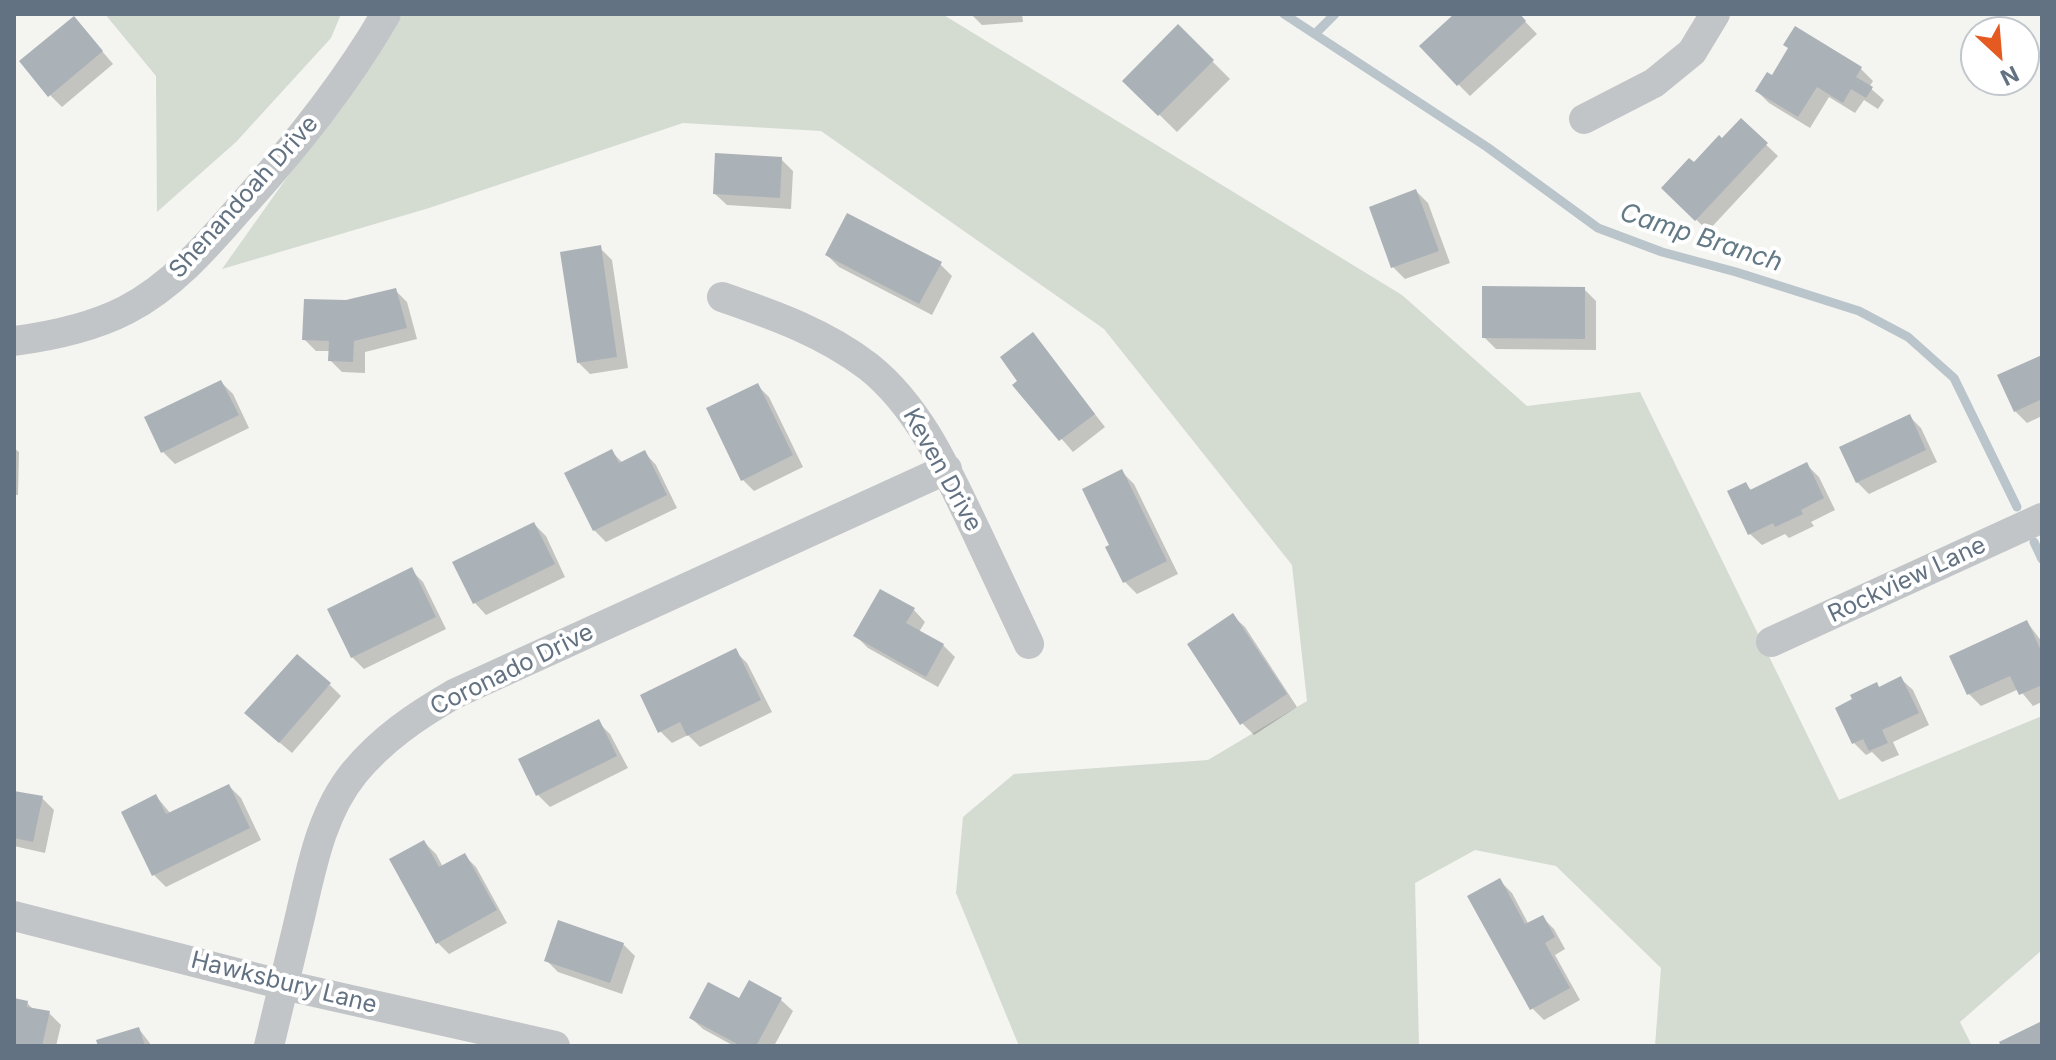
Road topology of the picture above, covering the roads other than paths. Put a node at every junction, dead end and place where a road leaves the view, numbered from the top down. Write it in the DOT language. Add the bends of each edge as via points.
graph roads {
  1 [pos="386,14"];
  2 [pos="1715,14"];
  3 [pos="1584,119"];
  4 [pos="722,297"];
  5 [pos="14,341"];
  6 [pos="947,469"];
  7 [pos="2042,518"];
  8 [pos="1771,642"];
  9 [pos="1029,644"];
  10 [pos="14,916"];
  11 [pos="284,985"];
  12 [pos="269,1046"];
  13 [pos="555,1046"];
  1 -- 5 [label="street, Shenandoah Drive" via="334,97 268,178 161,288 87,325"];
  2 -- 3 [label="street" via="1692,52 1654,83"];
  4 -- 6 [label="street, Keven Drive" via="788,319 870,368 905,401"];
  6 -- 9 [label="street, Keven Drive"];
  6 -- 11 [label="street, Coronado Drive" via="454,694 413,718 352,775 333,809 317,844"];
  7 -- 8 [label="street, Rockview Lane"];
  10 -- 11 [label="street, Hawksbury Lane"];
  11 -- 12 [label="street, Coronado Drive"];
  11 -- 13 [label="street, Hawksbury Lane"];
}
